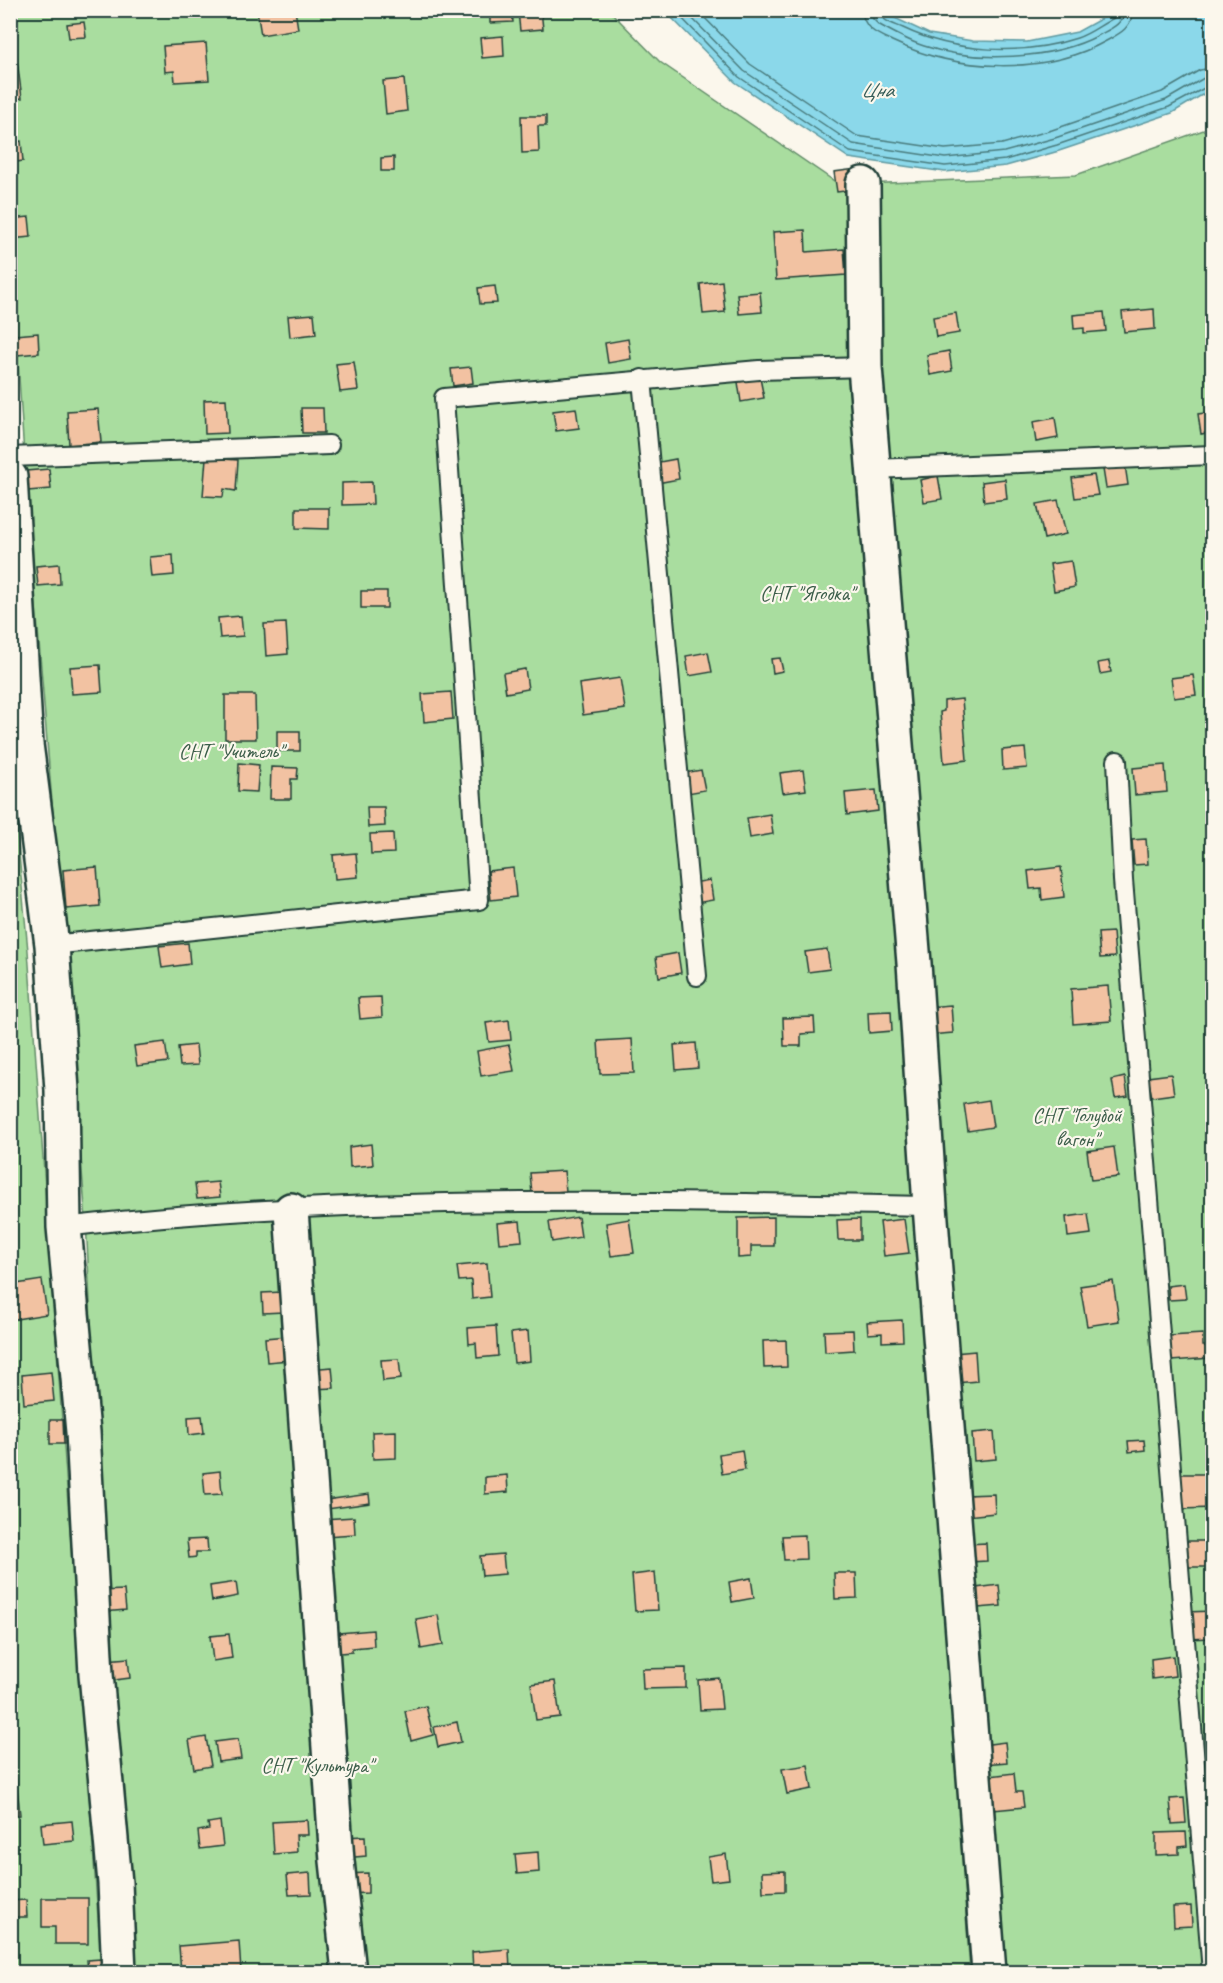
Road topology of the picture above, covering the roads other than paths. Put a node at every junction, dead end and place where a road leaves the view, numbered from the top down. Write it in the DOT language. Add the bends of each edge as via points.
graph roads {
  1 [pos="863,184"];
  2 [pos="865,367"];
  3 [pos="642,379"];
  4 [pos="329,445"];
  5 [pos="1212,455"];
  6 [pos="10,457"];
  7 [pos="874,469"];
  8 [pos="10,477"];
  9 [pos="14,603"];
  10 [pos="1117,761"];
  11 [pos="52,945"];
  12 [pos="697,976"];
  13 [pos="930,1206"];
  14 [pos="291,1210"];
  15 [pos="64,1227"];
  16 [pos="119,1972"];
  17 [pos="349,1972"];
  18 [pos="989,1972"];
  19 [pos="1212,1972"];
  1 -- 2 [label="street"];
  2 -- 3 [label="lane"];
  2 -- 7 [label="street"];
  3 -- 11 [label="lane" via="444,398 479,900"];
  3 -- 12 [label="lane"];
  4 -- 6 [label="lane"];
  5 -- 7 [label="lane"];
  7 -- 13 [label="street"];
  8 -- 9 [label="street"];
  9 -- 11 [label="street" via="26,744"];
  10 -- 19 [label="lane" via="1125,904"];
  11 -- 15 [label="street" via="62,1090"];
  13 -- 14 [label="lane" via="511,1202"];
  13 -- 18 [label="street"];
  14 -- 15 [label="lane" via="176,1214"];
  14 -- 17 [label="street" via="337,1861"];
  15 -- 16 [label="street" via="83,1432 96,1674"];
}
